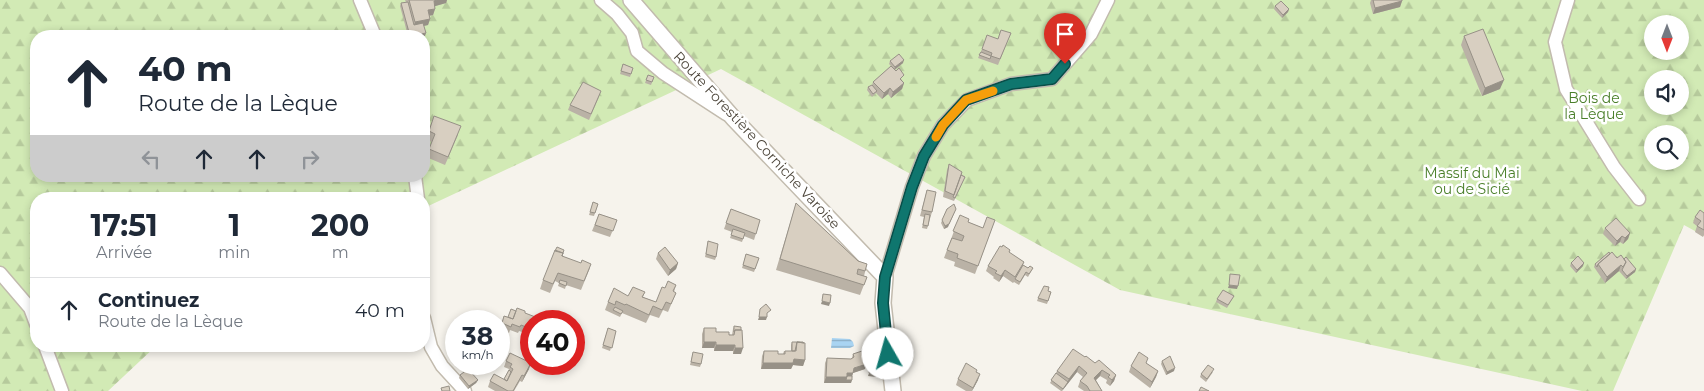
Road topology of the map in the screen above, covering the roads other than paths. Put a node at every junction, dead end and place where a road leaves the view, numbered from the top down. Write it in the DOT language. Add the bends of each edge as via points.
graph roads {
  1 [pos="360,0"];
  2 [pos="602,0"];
  3 [pos="631,0"];
  4 [pos="1108,0"];
  5 [pos="1568,0"];
  6 [pos="372,30"];
  7 [pos="734,119"];
  8 [pos="1639,199"];
  9 [pos="0,272"];
  10 [pos="885,277"];
  11 [pos="30,308"];
  12 [pos="430,343"];
  13 [pos="46,352"];
  14 [pos="62,391"];
  15 [pos="465,391"];
  16 [pos="893,391"];
  1 -- 6 [label="street"];
  2 -- 7 [label="street" via="632,33 637,51 663,73"];
  3 -- 7 [label="street, Route Forestière Corniche Varoise"];
  4 -- 10 [label="street" via="1091,34 1052,79 1011,84 966,100 943,125 924,156 912,187"];
  5 -- 8 [label="street" via="1555,42 1566,89 1614,167"];
  7 -- 10 [label="street, Route Forestière Corniche Varoise"];
  9 -- 11 [label="street"];
  10 -- 16 [label="street" via="883,303"];
  12 -- 15 [label="street" via="442,366"];
  13 -- 14 [label="street"];
}
